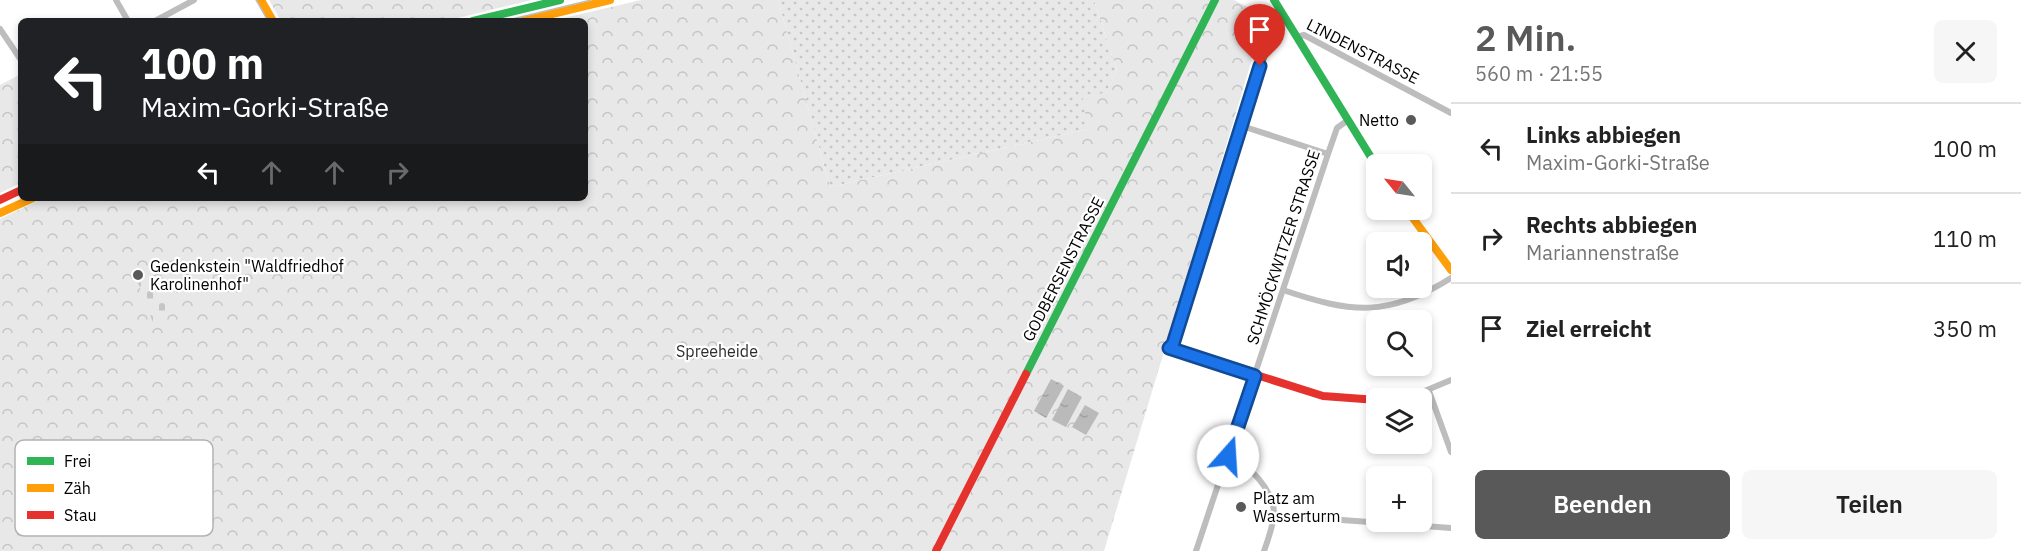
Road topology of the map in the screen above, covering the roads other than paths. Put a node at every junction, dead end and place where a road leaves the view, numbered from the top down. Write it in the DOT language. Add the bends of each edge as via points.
graph roads {
  1 [pos="117,0"];
  2 [pos="194,0"];
  3 [pos="261,0"];
  4 [pos="560,0"];
  5 [pos="610,0"];
  6 [pos="1215,0"];
  7 [pos="1274,0"];
  8 [pos="1282,14"];
  9 [pos="126,18"];
  10 [pos="161,18"];
  11 [pos="271,18"];
  12 [pos="485,18"];
  13 [pos="535,18"];
  14 [pos="0,29"];
  15 [pos="1297,37"];
  16 [pos="18,56"];
  17 [pos="1451,113"];
  18 [pos="1348,120"];
  19 [pos="1242,126"];
  20 [pos="1328,154"];
  21 [pos="1369,154"];
  22 [pos="18,191"];
  23 [pos="0,200"];
  24 [pos="26,201"];
  25 [pos="0,213"];
  26 [pos="1414,220"];
  27 [pos="1451,270"];
  28 [pos="1451,278"];
  29 [pos="1283,290"];
  30 [pos="1258,377"];
  31 [pos="1451,380"];
  32 [pos="1432,390"];
  33 [pos="1366,399"];
  34 [pos="1432,399"];
  35 [pos="1451,452"];
  36 [pos="1228,456"];
  37 [pos="1274,515"];
  38 [pos="1451,528"];
  39 [pos="936,551"];
  40 [pos="1196,551"];
  41 [pos="1264,551"];
  1 -- 9 [label="street"];
  2 -- 10 [label="street"];
  3 -- 11 [label="street"];
  4 -- 12 [label="street"];
  5 -- 13 [label="street"];
  6 -- 39 [label="street, GODBERSENSTRASSE"];
  7 -- 8 [label="street, LINDENSTRASSE"];
  8 -- 15 [label="street, LINDENSTRASSE"];
  8 -- 19 [label="street" via="1276,19"];
  14 -- 16 [label="street"];
  15 -- 17 [label="street, LINDENSTRASSE" via="1304,34"];
  15 -- 18 [label="street"];
  18 -- 20 [label="street, SCHMÖCKWITZER STRASSE" via="1337,128"];
  18 -- 21 [label="street"];
  19 -- 20 [label="street"];
  19 -- 30 [label="street" via="1169,348"];
  20 -- 29 [label="street, SCHMÖCKWITZER STRASSE"];
  22 -- 23 [label="street"];
  24 -- 25 [label="street"];
  26 -- 27 [label="street"];
  28 -- 29 [label="street" via="1415,299 1378,308 1343,308"];
  29 -- 30 [label="street, SCHMÖCKWITZER STRASSE"];
  30 -- 33 [label="street" via="1323,396"];
  30 -- 36 [label="street, SCHMÖCKWITZER STRASSE"];
  31 -- 32 [label="street"];
  34 -- 35 [label="street"];
  36 -- 37 [label="street" via="1263,485"];
  36 -- 40 [label="street, SCHMÖCKWITZER STRASSE"];
  37 -- 38 [label="street"];
  37 -- 41 [label="street"];
}
